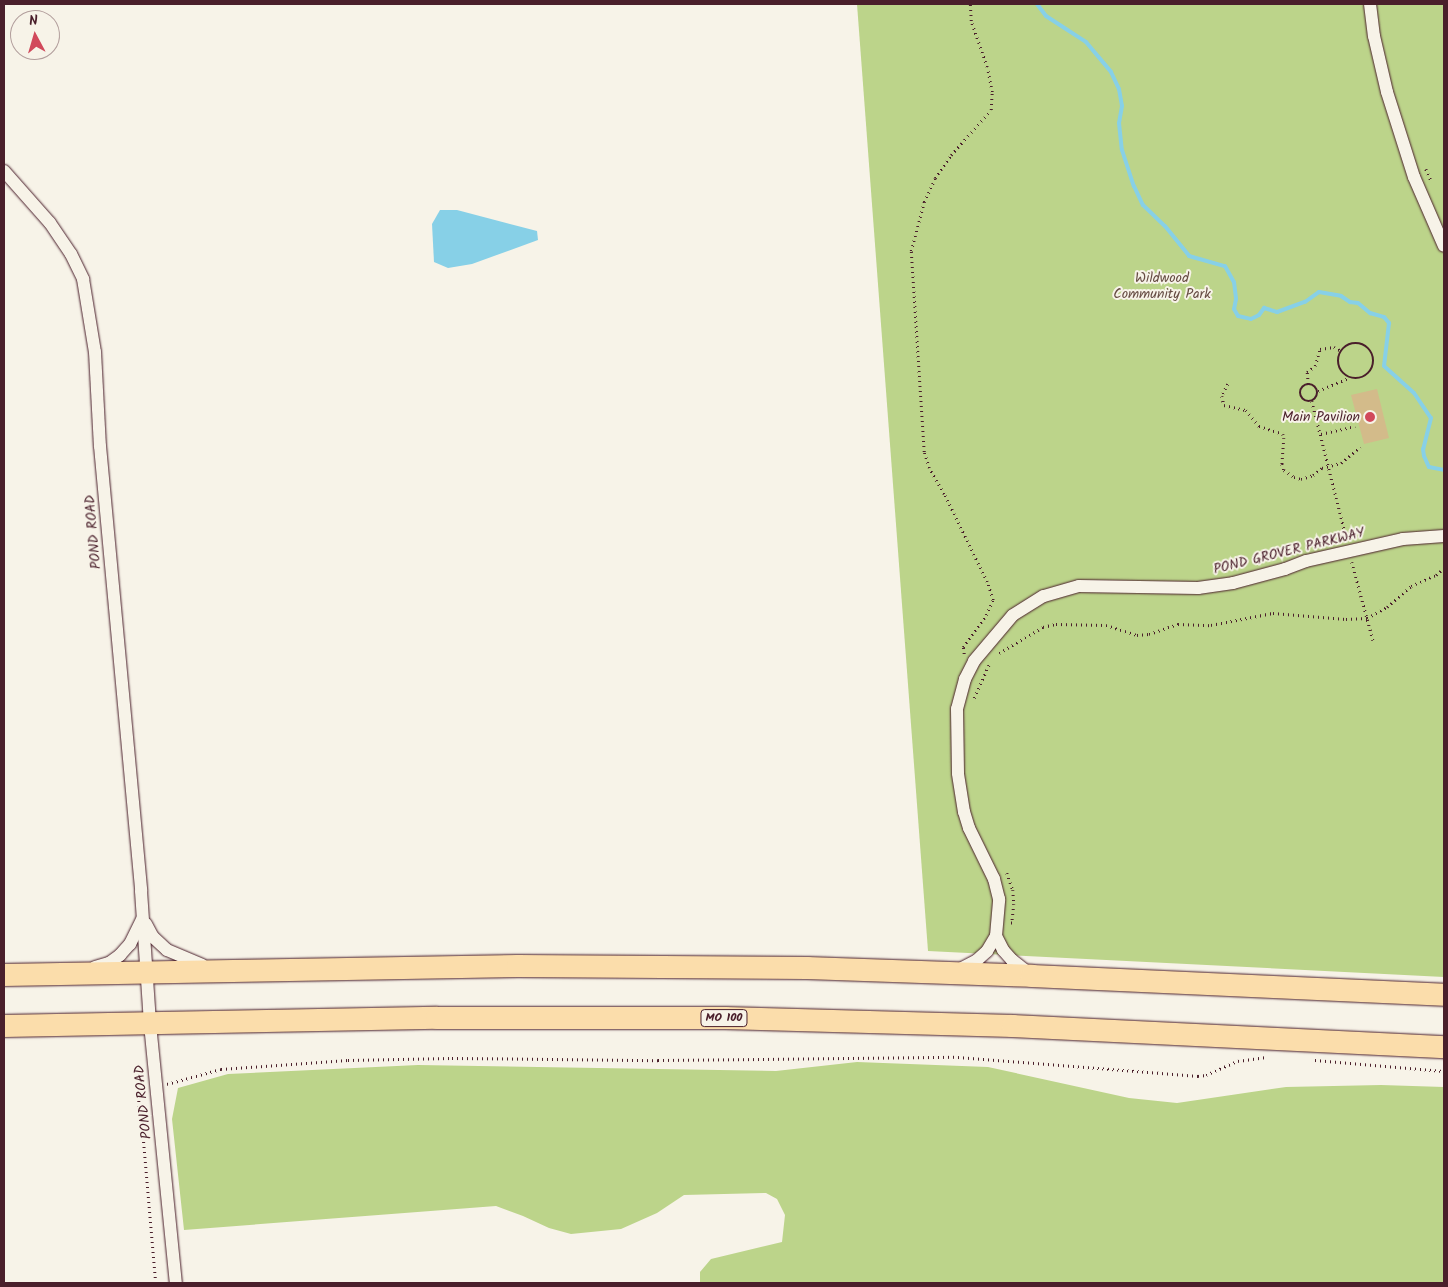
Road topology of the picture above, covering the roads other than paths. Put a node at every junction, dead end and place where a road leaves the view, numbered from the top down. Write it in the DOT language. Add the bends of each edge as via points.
graph roads {
  1 [pos="1370,4"];
  2 [pos="4,170"];
  3 [pos="1444,246"];
  4 [pos="1444,536"];
  5 [pos="143,917"];
  6 [pos="997,929"];
  7 [pos="221,971"];
  8 [pos="953,972"];
  9 [pos="148,973"];
  10 [pos="76,974"];
  11 [pos="4,976"];
  12 [pos="1032,976"];
  13 [pos="1444,995"];
  14 [pos="150,1024"];
  15 [pos="4,1026"];
  16 [pos="1444,1047"];
  17 [pos="176,1283"];
  1 -- 3 [label="street" via="1387,92 1414,176"];
  2 -- 5 [label="street, POND ROAD" via="50,223 83,279 95,352 101,455"];
  4 -- 6 [label="street, POND GROVER PARKWAY" via="1403,538 1233,583 1198,588 1079,586 1044,596 1012,615 974,661 965,679 958,709 958,772 966,820 994,879"];
  5 -- 7 [label="street, POND ROAD" via="153,937 167,950 188,961"];
  5 -- 9 [label="street, POND ROAD"];
  5 -- 10 [label="street" via="130,944 120,955 109,963"];
  6 -- 8 [label="street" via="986,951 976,961"];
  6 -- 12 [label="street" via="1003,950"];
  7 -- 8 [label="highway" via="590,966"];
  7 -- 9 [label="highway"];
  8 -- 12 [label="highway"];
  9 -- 10 [label="highway"];
  9 -- 14 [label="street, POND ROAD"];
  10 -- 11 [label="highway"];
  12 -- 13 [label="highway"];
  14 -- 15 [label="highway, MO 100"];
  14 -- 16 [label="highway, MO 100" via="510,1017 798,1019"];
  14 -- 17 [label="street, POND ROAD"];
}
